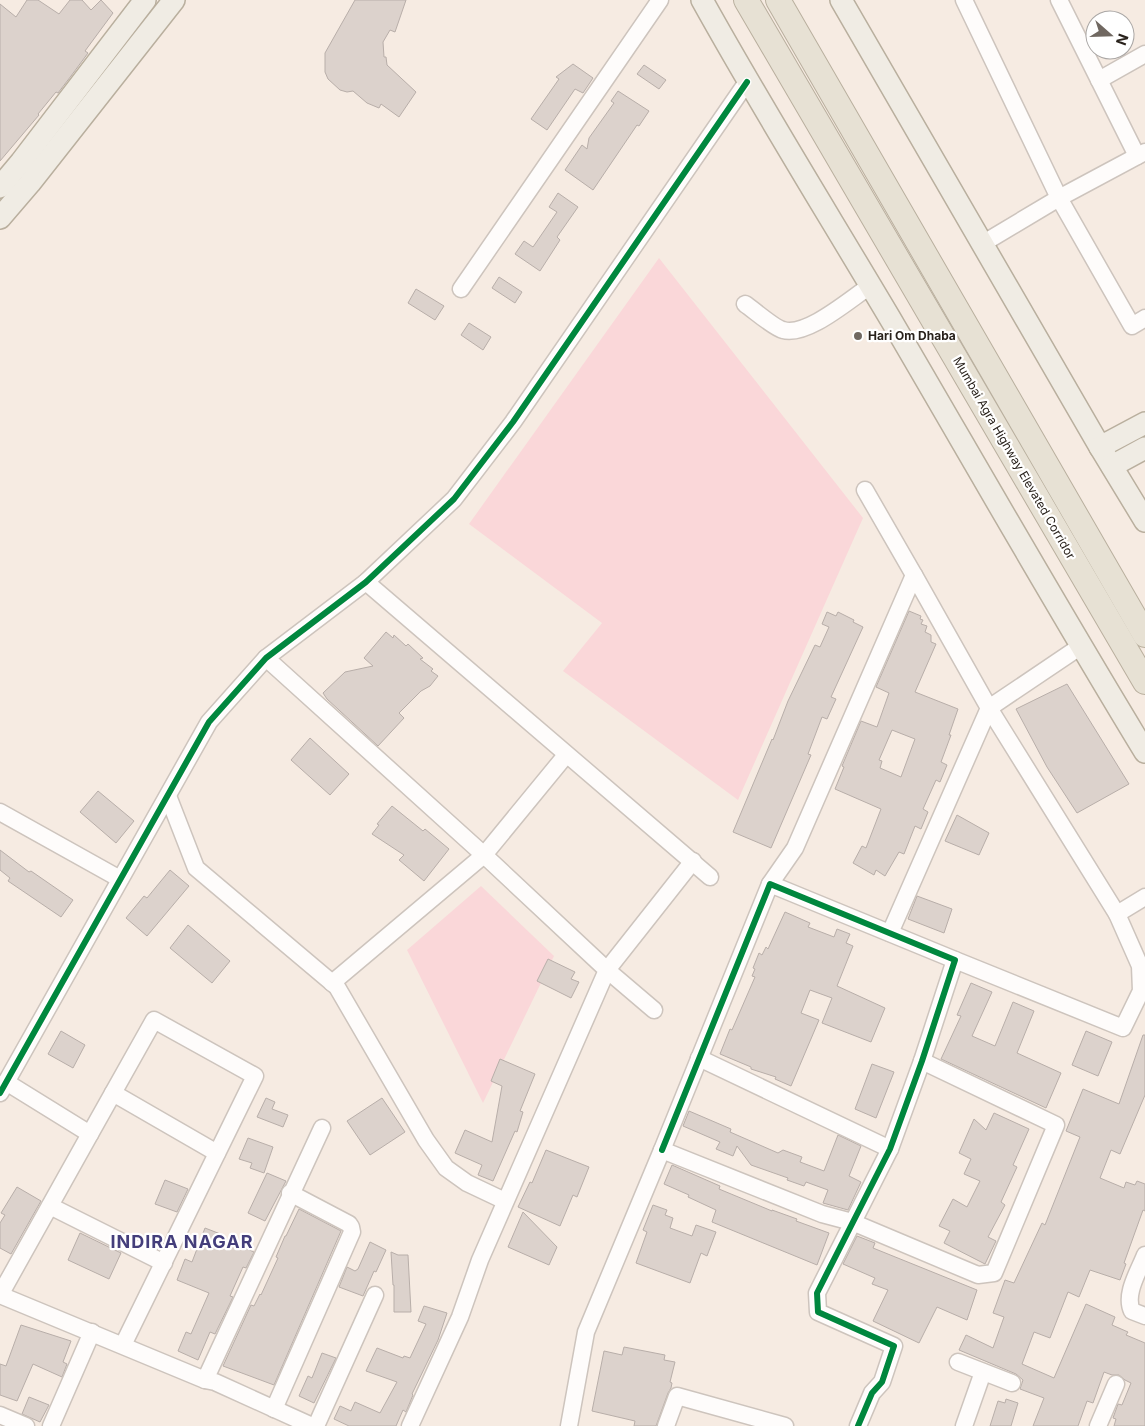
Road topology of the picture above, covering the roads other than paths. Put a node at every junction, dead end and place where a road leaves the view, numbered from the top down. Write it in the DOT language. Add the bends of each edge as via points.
graph roads {
  1 [pos="145,0"];
  2 [pos="660,0"];
  3 [pos="702,0"];
  4 [pos="746,0"];
  5 [pos="778,0"];
  6 [pos="841,0"];
  7 [pos="964,0"];
  8 [pos="1059,0"];
  9 [pos="169,6"];
  10 [pos="1145,54"];
  11 [pos="1099,80"];
  12 [pos="747,82"];
  13 [pos="1141,154"];
  14 [pos="0,187"];
  15 [pos="1059,198"];
  16 [pos="0,218"];
  17 [pos="982,244"];
  18 [pos="870,286"];
  19 [pos="461,289"];
  20 [pos="745,304"];
  21 [pos="1145,318"];
  22 [pos="1145,423"];
  23 [pos="1100,447"];
  24 [pos="1145,448"];
  25 [pos="1112,466"];
  26 [pos="865,490"];
  27 [pos="1145,521"];
  28 [pos="914,575"];
  29 [pos="366,582"];
  30 [pos="1145,635"];
  31 [pos="1081,646"];
  32 [pos="266,658"];
  33 [pos="1145,682"];
  34 [pos="989,708"];
  35 [pos="1145,752"];
  36 [pos="566,755"];
  37 [pos="168,796"];
  38 [pos="0,812"];
  39 [pos="484,855"];
  40 [pos="693,861"];
  41 [pos="710,877"];
  42 [pos="120,879"];
  43 [pos="770,884"];
  44 [pos="1145,897"];
  45 [pos="1117,914"];
  46 [pos="890,933"];
  47 [pos="956,960"];
  48 [pos="606,970"];
  49 [pos="332,983"];
  50 [pos="654,1010"];
  51 [pos="699,1058"];
  52 [pos="922,1061"];
  53 [pos="3,1088"];
  54 [pos="113,1094"];
  55 [pos="322,1128"];
  56 [pos="90,1134"];
  57 [pos="890,1149"];
  58 [pos="662,1150"];
  59 [pos="217,1153"];
  60 [pos="290,1193"];
  61 [pos="505,1201"];
  62 [pos="50,1206"];
  63 [pos="852,1222"];
  64 [pos="1145,1255"];
  65 [pos="164,1263"];
  66 [pos="0,1295"];
  67 [pos="375,1295"];
  68 [pos="1145,1316"];
  69 [pos="92,1332"];
  70 [pos="123,1345"];
  71 [pos="958,1362"];
  72 [pos="983,1372"];
  73 [pos="205,1380"];
  74 [pos="1012,1383"];
  75 [pos="1116,1384"];
  76 [pos="274,1409"];
  77 [pos="0,1415"];
  78 [pos="292,1422"];
  79 [pos="26,1426"];
  80 [pos="51,1426"];
  81 [pos="312,1426"];
  82 [pos="316,1426"];
  83 [pos="410,1426"];
  84 [pos="569,1426"];
  85 [pos="666,1426"];
  86 [pos="785,1426"];
  87 [pos="858,1426"];
  88 [pos="964,1426"];
  89 [pos="1098,1426"];
  1 -- 9 [label="street"];
  1 -- 14 [label="main road"];
  2 -- 19 [label="street"];
  3 -- 12 [label="main road"];
  4 -- 33 [label="highway, Mumbai Agra Highway Elevated Corridor"];
  5 -- 30 [label="highway, Mumbai Agra Highway Elevated Corridor"];
  6 -- 17 [label="main road"];
  7 -- 15 [label="street"];
  8 -- 11 [label="street"];
  9 -- 16 [label="main road"];
  10 -- 11 [label="street"];
  11 -- 13 [label="street"];
  12 -- 18 [label="main road"];
  12 -- 29 [label="street" via="513,422 454,499"];
  13 -- 15 [label="street"];
  15 -- 17 [label="street"];
  15 -- 21 [label="street" via="1132,326"];
  17 -- 23 [label="main road"];
  18 -- 20 [label="street" via="813,325 796,331 782,330"];
  18 -- 31 [label="main road"];
  22 -- 23 [label="main road"];
  23 -- 25 [label="main road"];
  24 -- 25 [label="main road"];
  25 -- 27 [label="main road"];
  26 -- 28 [label="street"];
  28 -- 34 [label="street"];
  28 -- 43 [label="street" via="795,848"];
  29 -- 32 [label="street"];
  29 -- 36 [label="street"];
  31 -- 34 [label="street"];
  31 -- 35 [label="main road"];
  32 -- 37 [label="street" via="209,722"];
  32 -- 39 [label="street"];
  34 -- 45 [label="street"];
  34 -- 46 [label="street"];
  36 -- 39 [label="street"];
  36 -- 40 [label="street"];
  37 -- 42 [label="street"];
  37 -- 49 [label="street" via="196,868"];
  38 -- 42 [label="street"];
  39 -- 48 [label="street"];
  39 -- 49 [label="street"];
  40 -- 41 [label="street"];
  40 -- 48 [label="street"];
  42 -- 53 [label="street"];
  43 -- 46 [label="street"];
  43 -- 51 [label="street"];
  44 -- 45 [label="street"];
  45 -- 47 [label="street" via="1140,966 1141,991 1123,1028"];
  46 -- 47 [label="street"];
  47 -- 52 [label="street"];
  48 -- 50 [label="street"];
  48 -- 61 [label="street"];
  49 -- 61 [label="street" via="446,1168 467,1183"];
  51 -- 57 [label="street"];
  51 -- 58 [label="street"];
  52 -- 57 [label="street"];
  52 -- 63 [label="street" via="1056,1125 998,1264 994,1273 978,1275"];
  53 -- 56 [label="street"];
  54 -- 56 [label="street"];
  54 -- 59 [label="street"];
  54 -- 59 [label="street" via="154,1020 255,1076"];
  55 -- 60 [label="street"];
  56 -- 62 [label="street"];
  57 -- 63 [label="street"];
  58 -- 63 [label="street" via="822,1214"];
  58 -- 84 [label="street" via="586,1332"];
  59 -- 65 [label="street"];
  60 -- 73 [label="street"];
  60 -- 76 [label="street" via="349,1224 352,1232"];
  61 -- 83 [label="street" via="460,1317"];
  62 -- 65 [label="street"];
  62 -- 66 [label="street"];
  63 -- 87 [label="street" via="817,1293 818,1312 894,1346 882,1382 872,1393"];
  64 -- 68 [label="street" via="1129,1305 1132,1311"];
  65 -- 70 [label="street"];
  66 -- 69 [label="street"];
  67 -- 82 [label="street"];
  69 -- 70 [label="street"];
  69 -- 80 [label="street"];
  70 -- 73 [label="street"];
  71 -- 72 [label="street"];
  72 -- 74 [label="street"];
  72 -- 88 [label="street"];
  73 -- 76 [label="street"];
  75 -- 89 [label="street"];
  76 -- 78 [label="street"];
  77 -- 79 [label="street"];
  78 -- 81 [label="street"];
  85 -- 86 [label="street" via="677,1396"];
}
